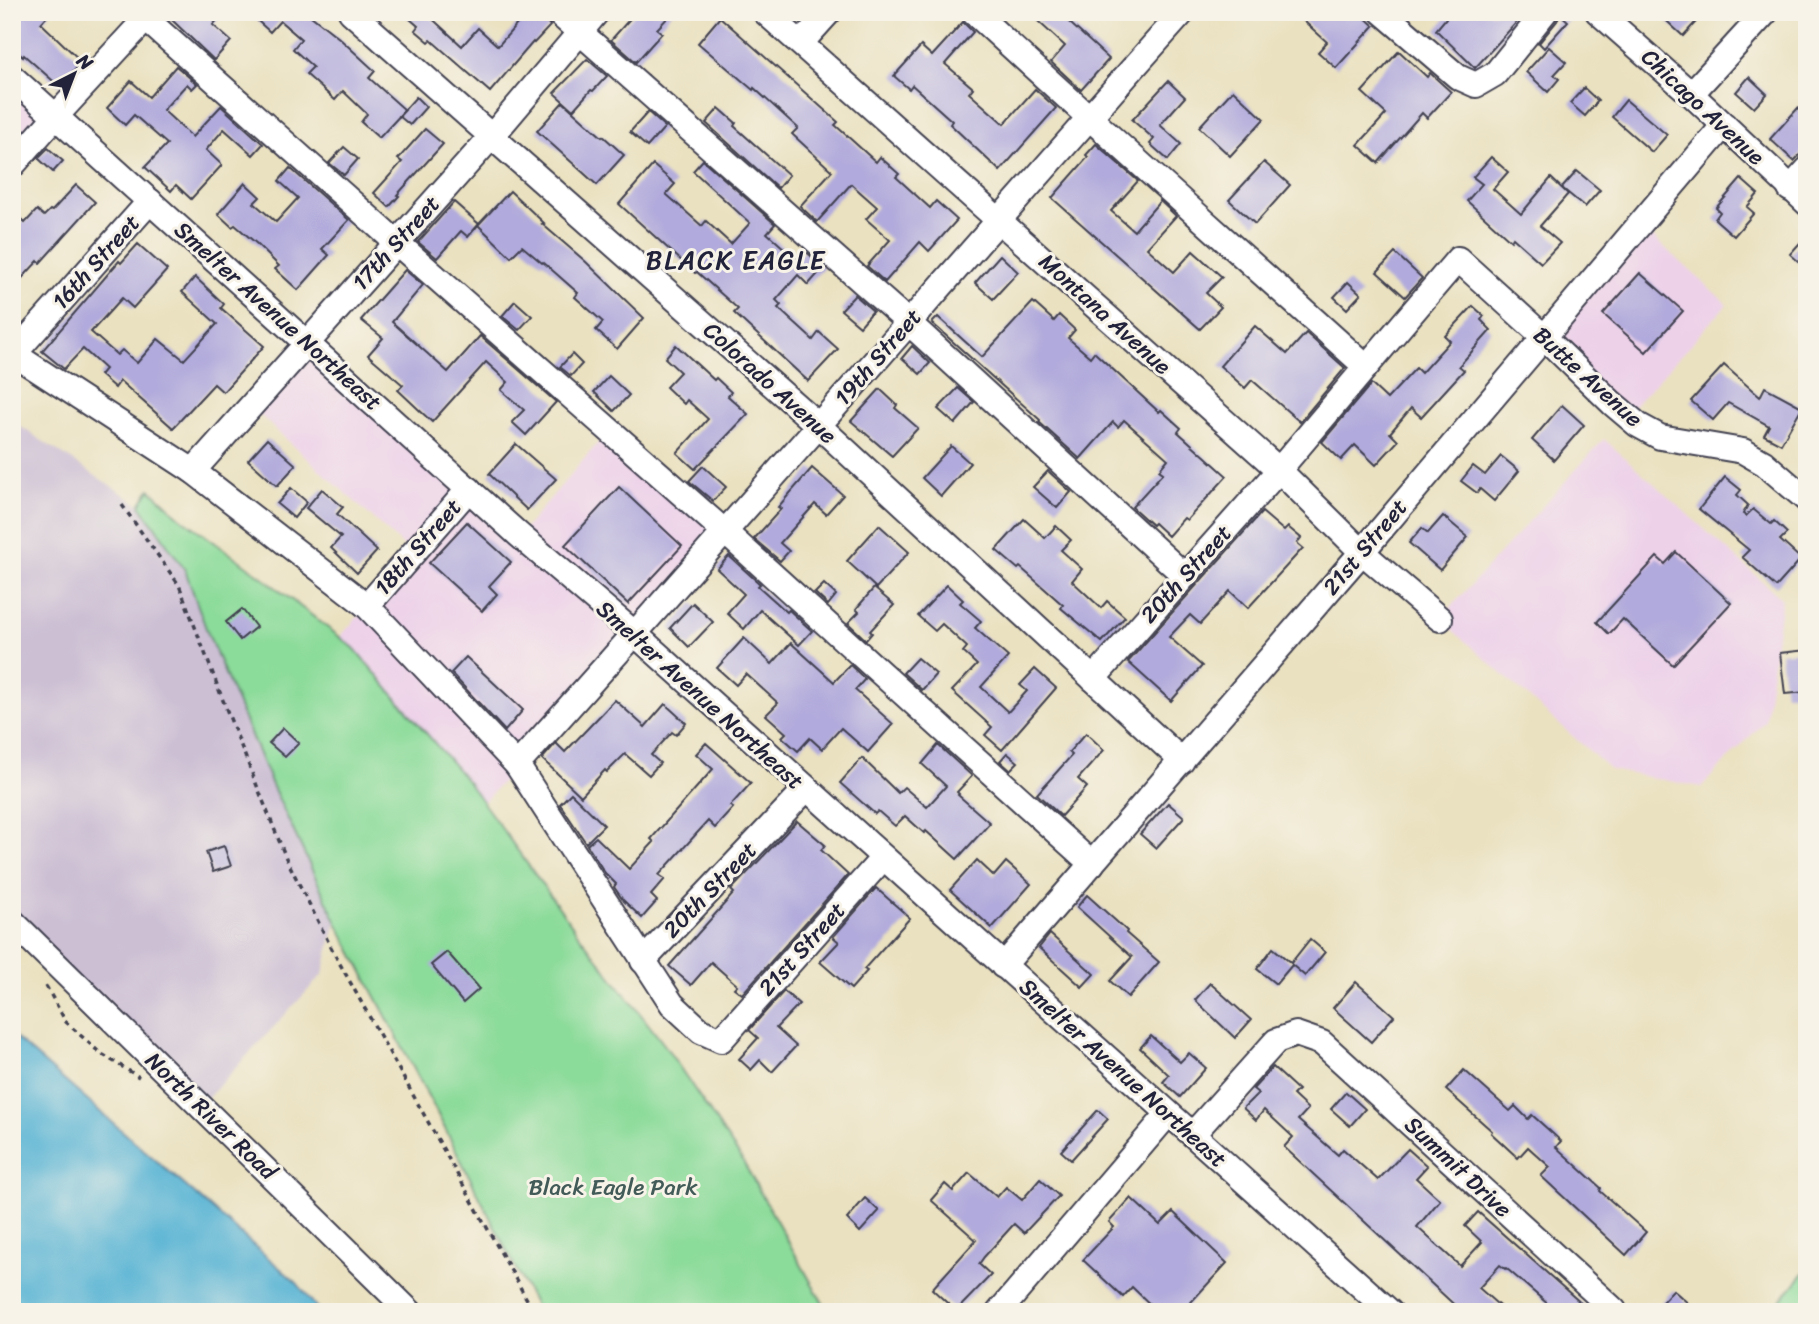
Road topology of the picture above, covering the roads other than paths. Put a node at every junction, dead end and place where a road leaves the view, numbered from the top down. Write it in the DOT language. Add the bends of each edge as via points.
graph roads {
  1 [pos="351,12"];
  2 [pos="557,12"];
  3 [pos="597,12"];
  4 [pos="765,12"];
  5 [pos="829,12"];
  6 [pos="974,12"];
  7 [pos="1183,12"];
  8 [pos="1382,12"];
  9 [pos="1545,12"];
  10 [pos="1598,12"];
  11 [pos="1766,12"];
  12 [pos="149,16"];
  13 [pos="579,32"];
  14 [pos="801,43"];
  15 [pos="12,77"];
  16 [pos="1691,94"];
  17 [pos="56,116"];
  18 [pos="1088,118"];
  19 [pos="1724,125"];
  20 [pos="492,136"];
  21 [pos="12,166"];
  22 [pos="1807,170"];
  23 [pos="1798,195"];
  24 [pos="150,201"];
  25 [pos="1000,220"];
  26 [pos="396,242"];
  27 [pos="1458,259"];
  28 [pos="908,322"];
  29 [pos="1544,337"];
  30 [pos="308,343"];
  31 [pos="13,354"];
  32 [pos="1366,367"];
  33 [pos="818,425"];
  34 [pos="1279,470"];
  35 [pos="193,471"];
  36 [pos="468,489"];
  37 [pos="1807,500"];
  38 [pos="725,532"];
  39 [pos="1362,552"];
  40 [pos="1185,576"];
  41 [pos="368,606"];
  42 [pos="1440,619"];
  43 [pos="635,635"];
  44 [pos="1093,679"];
  45 [pos="1182,761"];
  46 [pos="517,765"];
  47 [pos="806,789"];
  48 [pos="883,858"];
  49 [pos="1092,864"];
  50 [pos="12,921"];
  51 [pos="643,961"];
  52 [pos="1003,966"];
  53 [pos="1168,1114"];
  54 [pos="1193,1134"];
  55 [pos="1613,1311"];
  56 [pos="410,1312"];
  57 [pos="999,1312"];
  58 [pos="1390,1312"];
  1 -- 20 [label="street, Colorado Avenue"];
  2 -- 13 [label="street"];
  3 -- 13 [label="street, 17th Street"];
  4 -- 14 [label="street, Montana Avenue"];
  5 -- 14 [label="street"];
  6 -- 18 [label="street"];
  7 -- 18 [label="street, 19th Street"];
  8 -- 9 [label="street" via="1458,77 1476,85 1495,74"];
  10 -- 16 [label="street, Chicago Avenue"];
  11 -- 16 [label="street"];
  12 -- 17 [label="street"];
  12 -- 26 [label="street"];
  13 -- 20 [label="street, 17th Street"];
  13 -- 28 [label="street"];
  14 -- 25 [label="street, Montana Avenue"];
  15 -- 17 [label="street, Smelter Avenue Northeast"];
  16 -- 19 [label="street, Chicago Avenue"];
  17 -- 21 [label="street"];
  17 -- 24 [label="street, Smelter Avenue Northeast"];
  18 -- 25 [label="street, 19th Street"];
  18 -- 32 [label="street"];
  19 -- 23 [label="street, Chicago Avenue"];
  19 -- 29 [label="street, 21st Street"];
  20 -- 26 [label="street, 17th Street"];
  20 -- 33 [label="street, Colorado Avenue"];
  22 -- 23 [label="street"];
  24 -- 30 [label="street, Smelter Avenue Northeast"];
  24 -- 31 [label="street, 16th Street"];
  25 -- 28 [label="street, 19th Street"];
  25 -- 34 [label="street, Montana Avenue"];
  26 -- 30 [label="street, 17th Street"];
  26 -- 38 [label="street"];
  27 -- 29 [label="street, Butte Avenue"];
  27 -- 32 [label="street, 20th Street"];
  28 -- 33 [label="street, 19th Street"];
  28 -- 40 [label="street"];
  29 -- 37 [label="street, Butte Avenue" via="1638,425 1660,437 1743,451"];
  29 -- 39 [label="street, 21st Street"];
  30 -- 35 [label="street, 17th Street"];
  30 -- 36 [label="street, Smelter Avenue Northeast"];
  31 -- 35 [label="street"];
  32 -- 34 [label="street, 20th Street"];
  33 -- 38 [label="street, 19th Street"];
  33 -- 44 [label="street, Colorado Avenue"];
  34 -- 39 [label="street, Montana Avenue"];
  34 -- 40 [label="street, 20th Street"];
  35 -- 41 [label="street"];
  36 -- 41 [label="street, 18th Street"];
  36 -- 43 [label="street, Smelter Avenue Northeast"];
  38 -- 43 [label="street, 19th Street"];
  38 -- 49 [label="street"];
  39 -- 42 [label="street, Montana Avenue"];
  39 -- 45 [label="street, 21st Street"];
  40 -- 44 [label="street, 20th Street"];
  41 -- 46 [label="street"];
  43 -- 46 [label="street, 19th Street"];
  43 -- 47 [label="street, Smelter Avenue Northeast"];
  44 -- 45 [label="street, Colorado Avenue"];
  45 -- 49 [label="street, 21st Street"];
  46 -- 51 [label="street"];
  47 -- 48 [label="street, Smelter Avenue Northeast"];
  47 -- 51 [label="street, 20th Street"];
  48 -- 51 [label="street, 21st Street" via="721,1040 701,1031 672,1004"];
  48 -- 52 [label="street, Smelter Avenue Northeast"];
  49 -- 52 [label="street, 21st Street"];
  50 -- 56 [label="street, North River Road"];
  52 -- 53 [label="street, Smelter Avenue Northeast"];
  53 -- 54 [label="street, Smelter Avenue Northeast"];
  53 -- 57 [label="street"];
  54 -- 55 [label="street, Summit Drive" via="1276,1041 1296,1034 1322,1043"];
  54 -- 58 [label="street, Smelter Avenue Northeast"];
}
